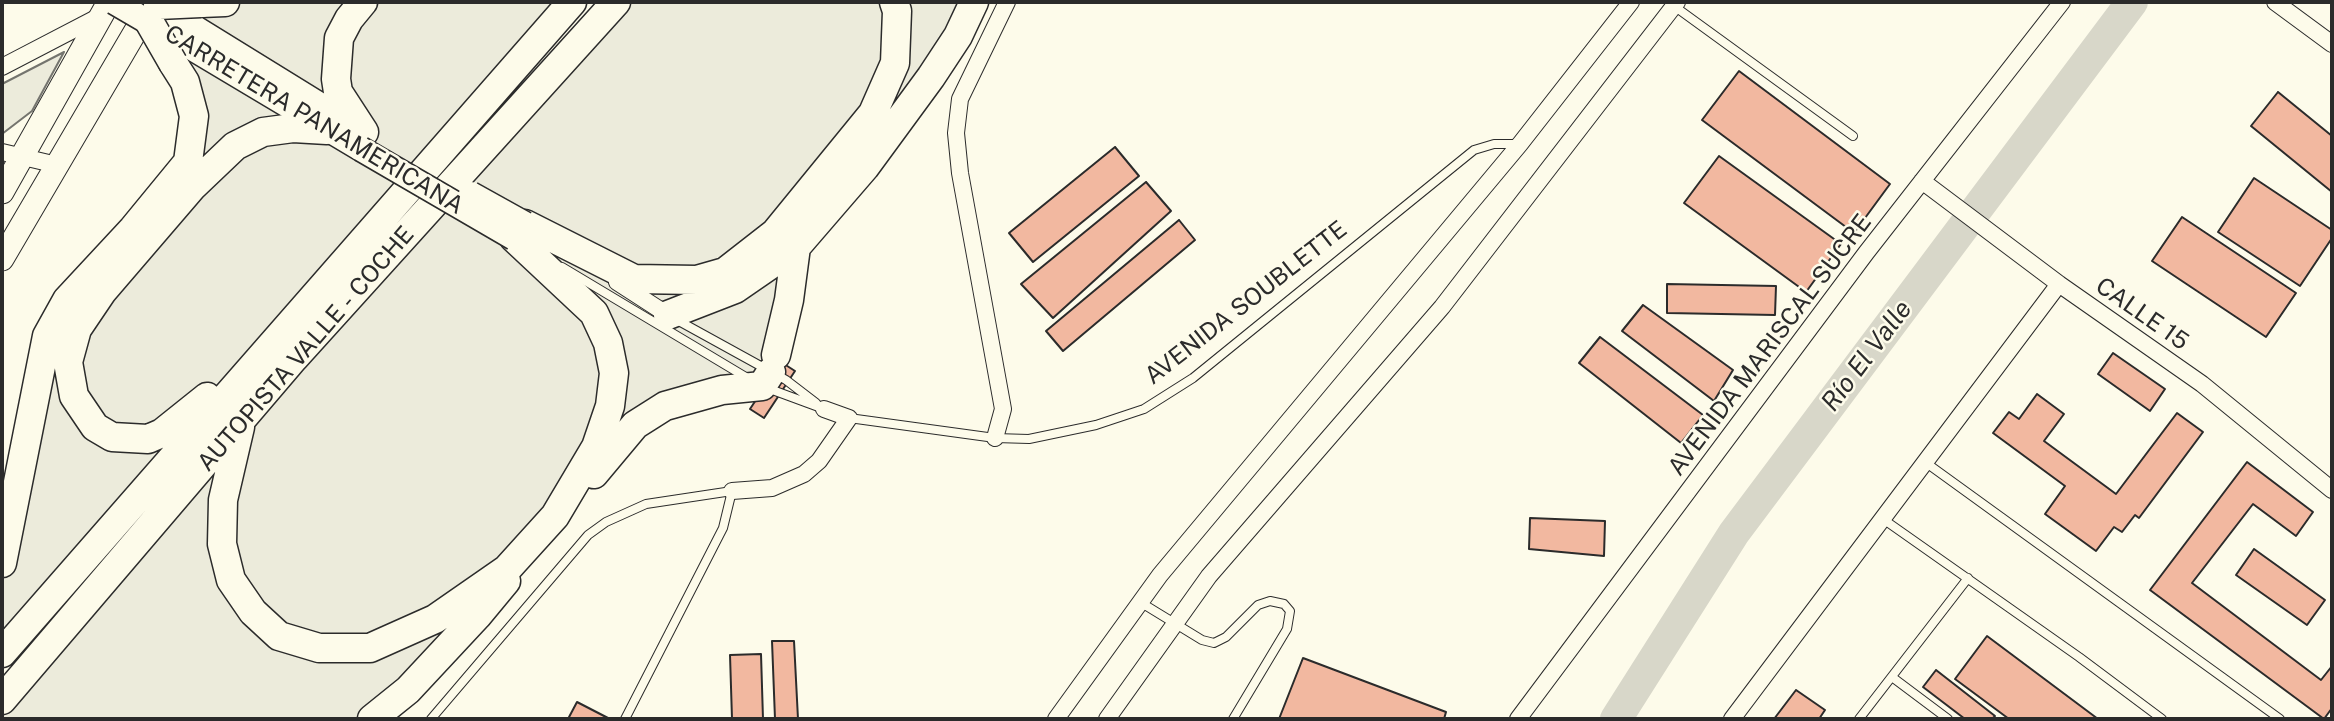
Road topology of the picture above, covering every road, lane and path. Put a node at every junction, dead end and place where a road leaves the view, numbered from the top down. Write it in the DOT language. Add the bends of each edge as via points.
graph roads {
  1 [pos="213,2"];
  2 [pos="363,2"];
  3 [pos="563,2"];
  4 [pos="572,2"];
  5 [pos="616,2"];
  6 [pos="894,2"];
  7 [pos="974,2"];
  8 [pos="1007,2"];
  9 [pos="1631,2"];
  10 [pos="2062,2"];
  11 [pos="2275,2"];
  12 [pos="1676,4"];
  13 [pos="108,7"];
  14 [pos="153,8"];
  15 [pos="2332,44"];
  16 [pos="526,57"];
  17 [pos="2,67"];
  18 [pos="327,130"];
  19 [pos="1853,136"];
  20 [pos="365,140"];
  21 [pos="1520,144"];
  22 [pos="13,155"];
  23 [pos="57,165"];
  24 [pos="1923,181"];
  25 [pos="2,192"];
  26 [pos="520,231"];
  27 [pos="796,247"];
  28 [pos="2,258"];
  29 [pos="2059,284"];
  30 [pos="668,315"];
  31 [pos="264,351"];
  32 [pos="770,371"];
  33 [pos="824,409"];
  34 [pos="849,418"];
  35 [pos="241,423"];
  36 [pos="995,438"];
  37 [pos="1925,462"];
  38 [pos="2332,490"];
  39 [pos="732,491"];
  40 [pos="1883,519"];
  41 [pos="2,563"];
  42 [pos="1968,578"];
  43 [pos="1140,602"];
  44 [pos="1174,621"];
  45 [pos="2,653"];
  46 [pos="1892,677"];
  47 [pos="2,700"];
  48 [pos="372,719"];
  49 [pos="431,719"];
  50 [pos="625,719"];
  51 [pos="1056,719"];
  52 [pos="1107,719"];
  53 [pos="1233,719"];
  54 [pos="1518,719"];
  55 [pos="1732,719"];
  56 [pos="1859,719"];
  57 [pos="1948,719"];
  58 [pos="2162,719"];
  59 [pos="2280,719"];
  1 -- 14 [label="highway, bridge"];
  2 -- 20 [label="highway" via="339,38 336,79 338,93"];
  3 -- 16 [label="highway"];
  4 -- 16 [label="highway, AUTOPISTA VALLE - COCHE"];
  5 -- 35 [label="highway, AUTOPISTA VALLE - COCHE" via="294,358"];
  6 -- 26 [label="highway" via="895,64 873,113 775,233 725,272 697,280 634,279"];
  7 -- 27 [label="highway" via="930,77 864,167"];
  8 -- 36 [label="street" via="960,99 956,133 1003,410"];
  9 -- 21 [label="street"];
  10 -- 24 [label="street, AVENIDA MARISCAL SUCRE"];
  11 -- 15 [label="street"];
  12 -- 19 [label="lane"];
  12 -- 44 [label="street" via="1442,307"];
  13 -- 14 [label="main road, CARRETERA PANAMERICANA, bridge"];
  13 -- 17 [label="street"];
  13 -- 22 [label="main road"];
  14 -- 18 [label="main road, CARRETERA PANAMERICANA"];
  14 -- 20 [label="main road, CARRETERA PANAMERICANA"];
  14 -- 23 [label="main road"];
  14 -- 41 [label="highway, bridge" via="185,82 194,116 188,162 67,300 47,336"];
  16 -- 31 [label="highway, AUTOPISTA VALLE - COCHE"];
  18 -- 20 [label="main road, CARRETERA PANAMERICANA"];
  18 -- 31 [label="highway" via="263,132 234,146 193,186 102,292 77,329 69,379 95,427 112,437 148,439 162,433"];
  20 -- 26 [label="main road, CARRETERA PANAMERICANA, bridge"];
  21 -- 36 [label="lane, AVENIDA SOUBLETTE" via="1474,150 1194,378 1144,409 1029,439"];
  21 -- 43 [label="street"];
  22 -- 23 [label="street"];
  22 -- 25 [label="main road"];
  23 -- 28 [label="main road"];
  24 -- 29 [label="street, CALLE 15"];
  24 -- 54 [label="street, AVENIDA MARISCAL SUCRE"];
  26 -- 30 [label="street"];
  26 -- 32 [label="lane"];
  26 -- 35 [label="highway" via="594,313 608,343 614,373 610,406 596,447 555,516 507,569 435,619 370,648 319,648 279,636 253,612 231,580 222,544 223,500"];
  27 -- 30 [label="highway" via="735,289"];
  27 -- 32 [label="highway" via="789,300"];
  29 -- 37 [label="street"];
  29 -- 38 [label="street, CALLE 15" via="2202,384"];
  30 -- 32 [label="lane"];
  31 -- 45 [label="highway, AUTOPISTA VALLE - COCHE"];
  32 -- 33 [label="lane"];
  32 -- 33 [label="lane"];
  32 -- 48 [label="highway" via="670,403 635,425 477,617 408,690"];
  33 -- 34 [label="street, AVENIDA SOUBLETTE"];
  34 -- 36 [label="lane, AVENIDA SOUBLETTE"];
  34 -- 39 [label="street" via="833,445 804,474 772,488"];
  35 -- 47 [label="highway, AUTOPISTA VALLE - COCHE"];
  37 -- 40 [label="street"];
  37 -- 59 [label="lane"];
  39 -- 49 [label="lane" via="646,504 588,535"];
  39 -- 50 [label="lane" via="723,528"];
  40 -- 42 [label="lane"];
  40 -- 55 [label="street"];
  42 -- 46 [label="lane"];
  42 -- 58 [label="lane"];
  43 -- 44 [label="lane"];
  43 -- 51 [label="street"];
  44 -- 52 [label="street"];
  44 -- 53 [label="lane" via="1214,643 1258,605 1270,601 1284,604 1290,611 1287,629"];
  46 -- 56 [label="lane"];
  46 -- 57 [label="lane"];
}
